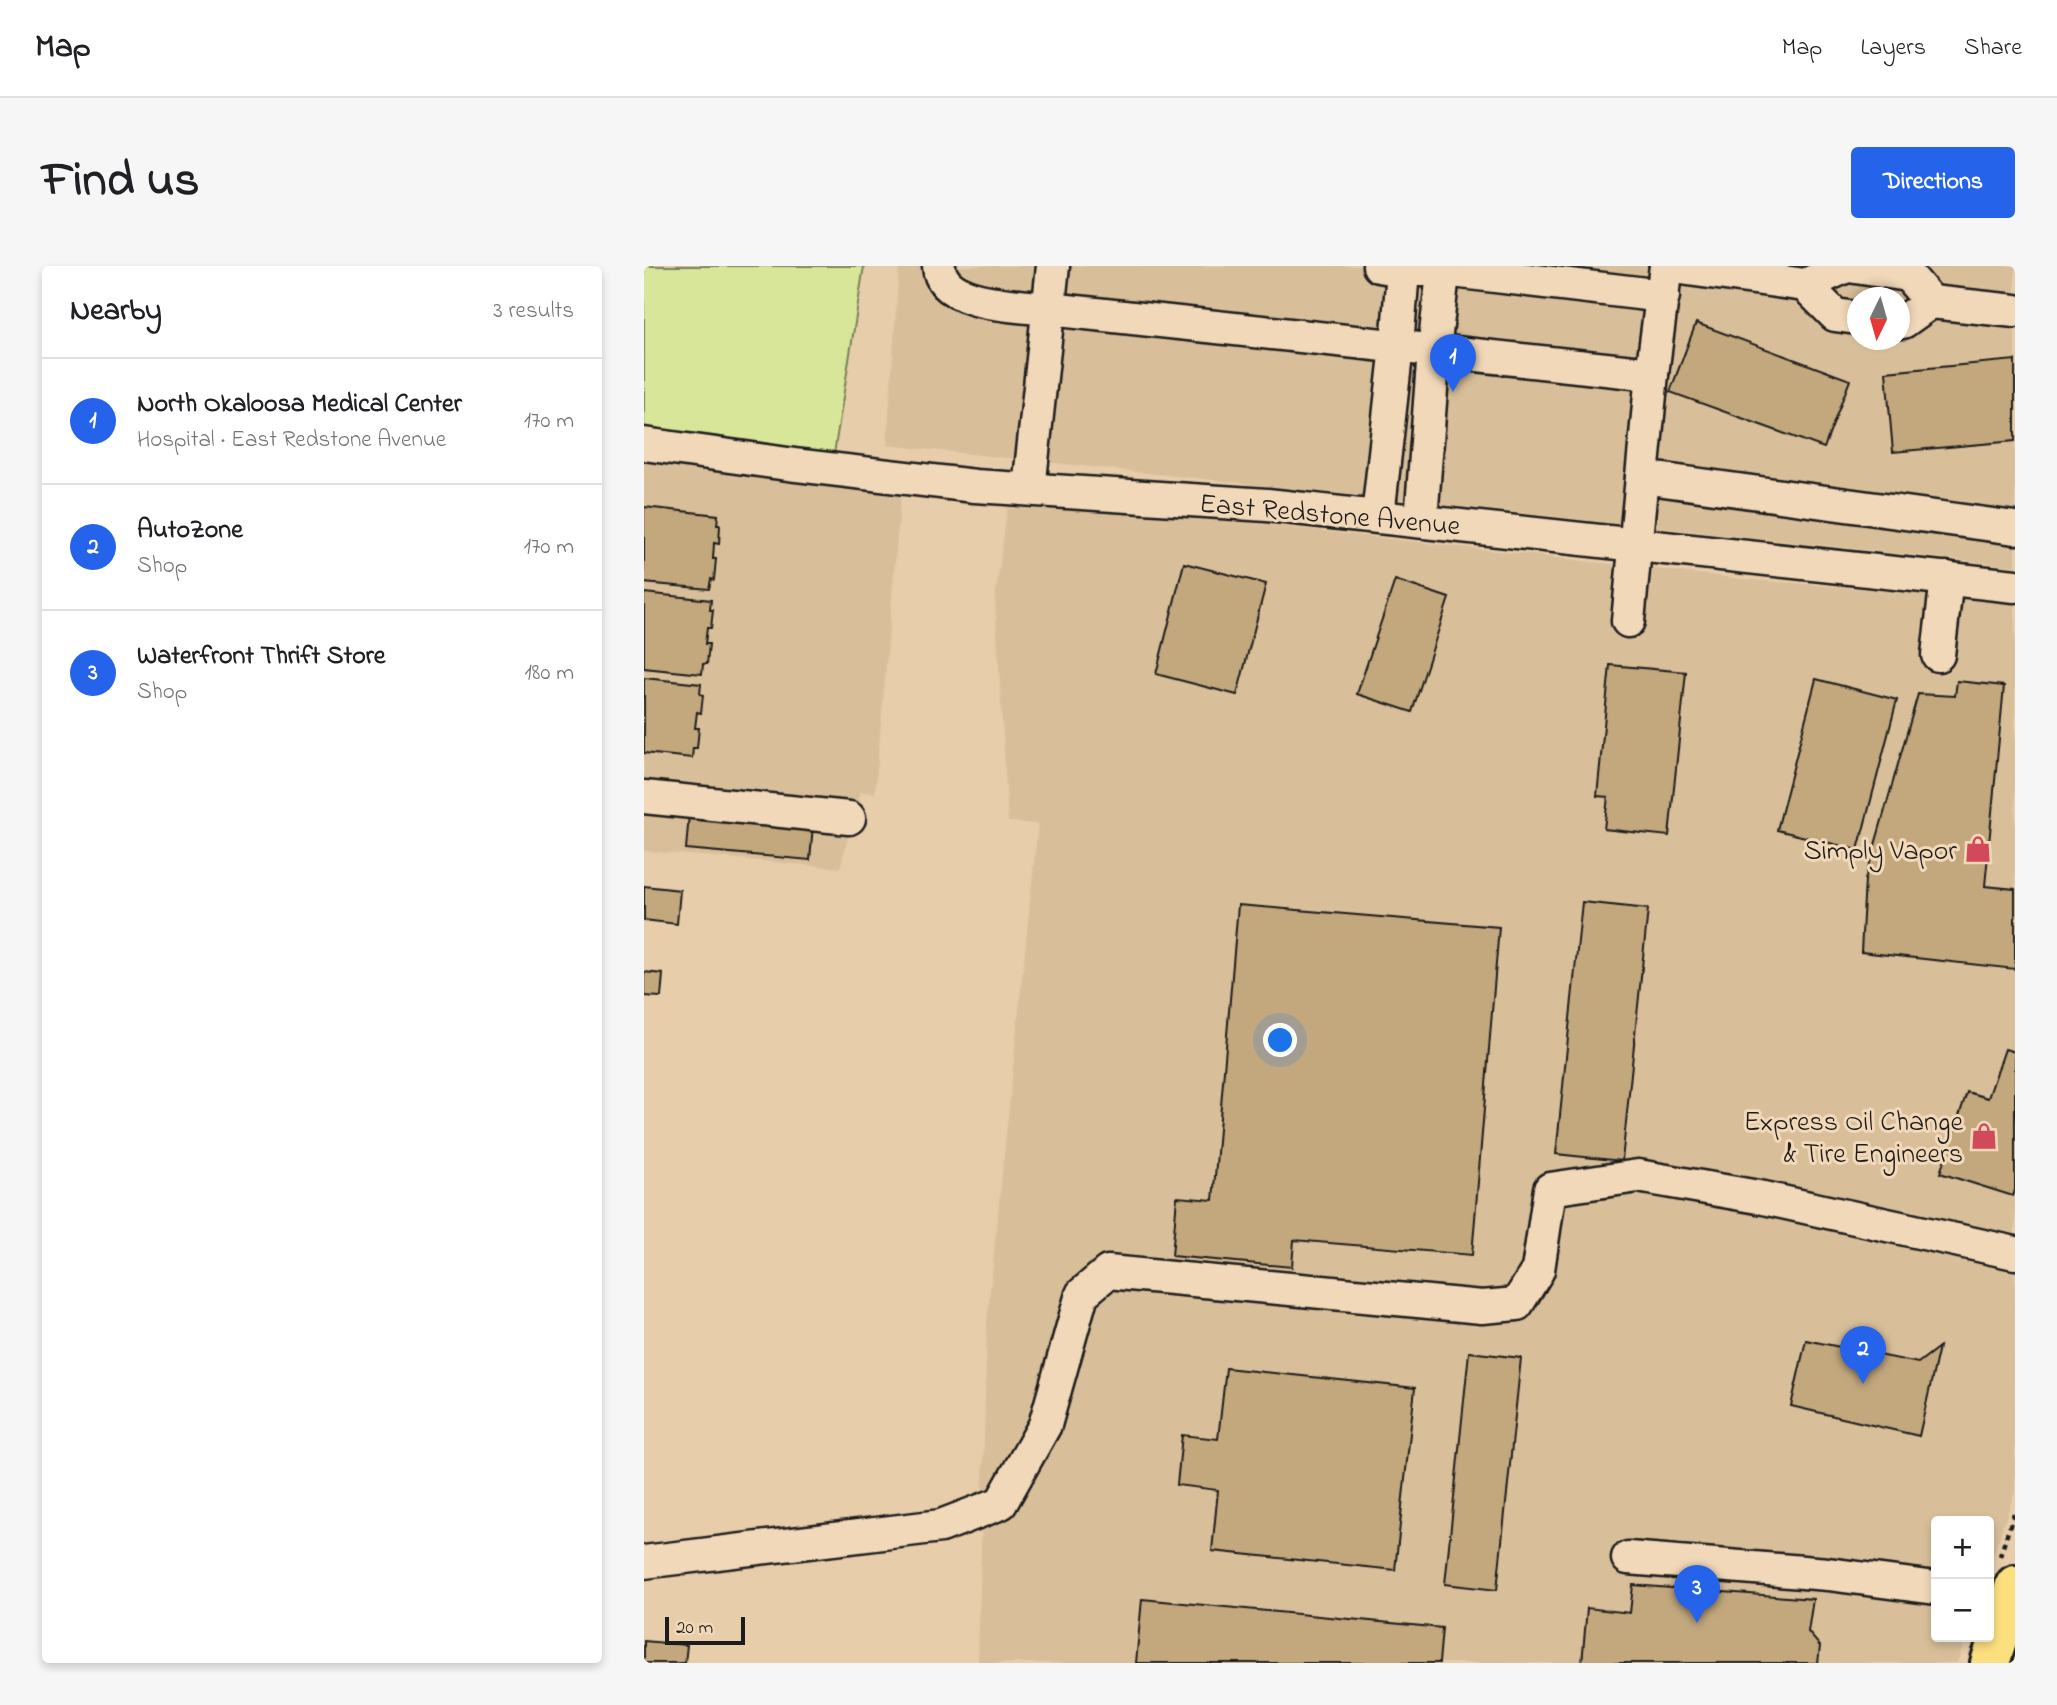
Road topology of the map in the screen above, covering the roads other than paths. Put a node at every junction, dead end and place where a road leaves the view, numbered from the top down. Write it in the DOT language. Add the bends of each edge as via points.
graph roads {
  1 [pos="939,266"];
  2 [pos="1053,266"];
  3 [pos="1848,266"];
  4 [pos="1391,268"];
  5 [pos="1444,268"];
  6 [pos="1665,276"];
  7 [pos="1805,285"];
  8 [pos="1931,302"];
  9 [pos="1049,309"];
  10 [pos="2015,311"];
  11 [pos="1847,317"];
  12 [pos="1910,317"];
  13 [pos="1397,346"];
  14 [pos="1434,350"];
  15 [pos="1652,374"];
  16 [pos="644,444"];
  17 [pos="1642,477"];
  18 [pos="1029,489"];
  19 [pos="1378,516"];
  20 [pos="1421,520"];
  21 [pos="2015,528"];
  22 [pos="1634,544"];
  23 [pos="1947,578"];
  24 [pos="2015,586"];
  25 [pos="1628,621"];
  26 [pos="1938,655"];
  27 [pos="644,797"];
  28 [pos="849,818"];
  29 [pos="2015,1253"];
  30 [pos="1628,1558"];
  31 [pos="644,1562"];
  32 [pos="2003,1586"];
  33 [pos="1931,1587"];
  34 [pos="1990,1663"];
  1 -- 9 [label="street" via="952,292"];
  2 -- 9 [label="street"];
  3 -- 7 [label="street"];
  3 -- 8 [label="street" via="1908,275"];
  4 -- 5 [label="street"];
  4 -- 13 [label="street"];
  5 -- 6 [label="street"];
  5 -- 14 [label="street"];
  6 -- 7 [label="street"];
  6 -- 15 [label="street"];
  7 -- 11 [label="street" via="1835,315"];
  8 -- 10 [label="street"];
  8 -- 12 [label="street"];
  9 -- 13 [label="street"];
  9 -- 18 [label="street"];
  13 -- 14 [label="street"];
  13 -- 19 [label="street"];
  14 -- 15 [label="street"];
  14 -- 20 [label="street"];
  15 -- 17 [label="street"];
  16 -- 18 [label="street, East Redstone Avenue" via="808,467"];
  17 -- 21 [label="street"];
  17 -- 22 [label="street"];
  18 -- 19 [label="street, East Redstone Avenue"];
  19 -- 20 [label="street, East Redstone Avenue"];
  20 -- 22 [label="street, East Redstone Avenue"];
  22 -- 23 [label="street, East Redstone Avenue"];
  22 -- 25 [label="street"];
  23 -- 24 [label="street, East Redstone Avenue"];
  23 -- 26 [label="street"];
  27 -- 28 [label="street"];
  29 -- 31 [label="street" via="1764,1198 1638,1176 1550,1189 1538,1270 1517,1304 1482,1307 1108,1272 1082,1294 1045,1425 1001,1503 941,1526"];
  30 -- 33 [label="street"];
  32 -- 34 [label="main road"];
}
